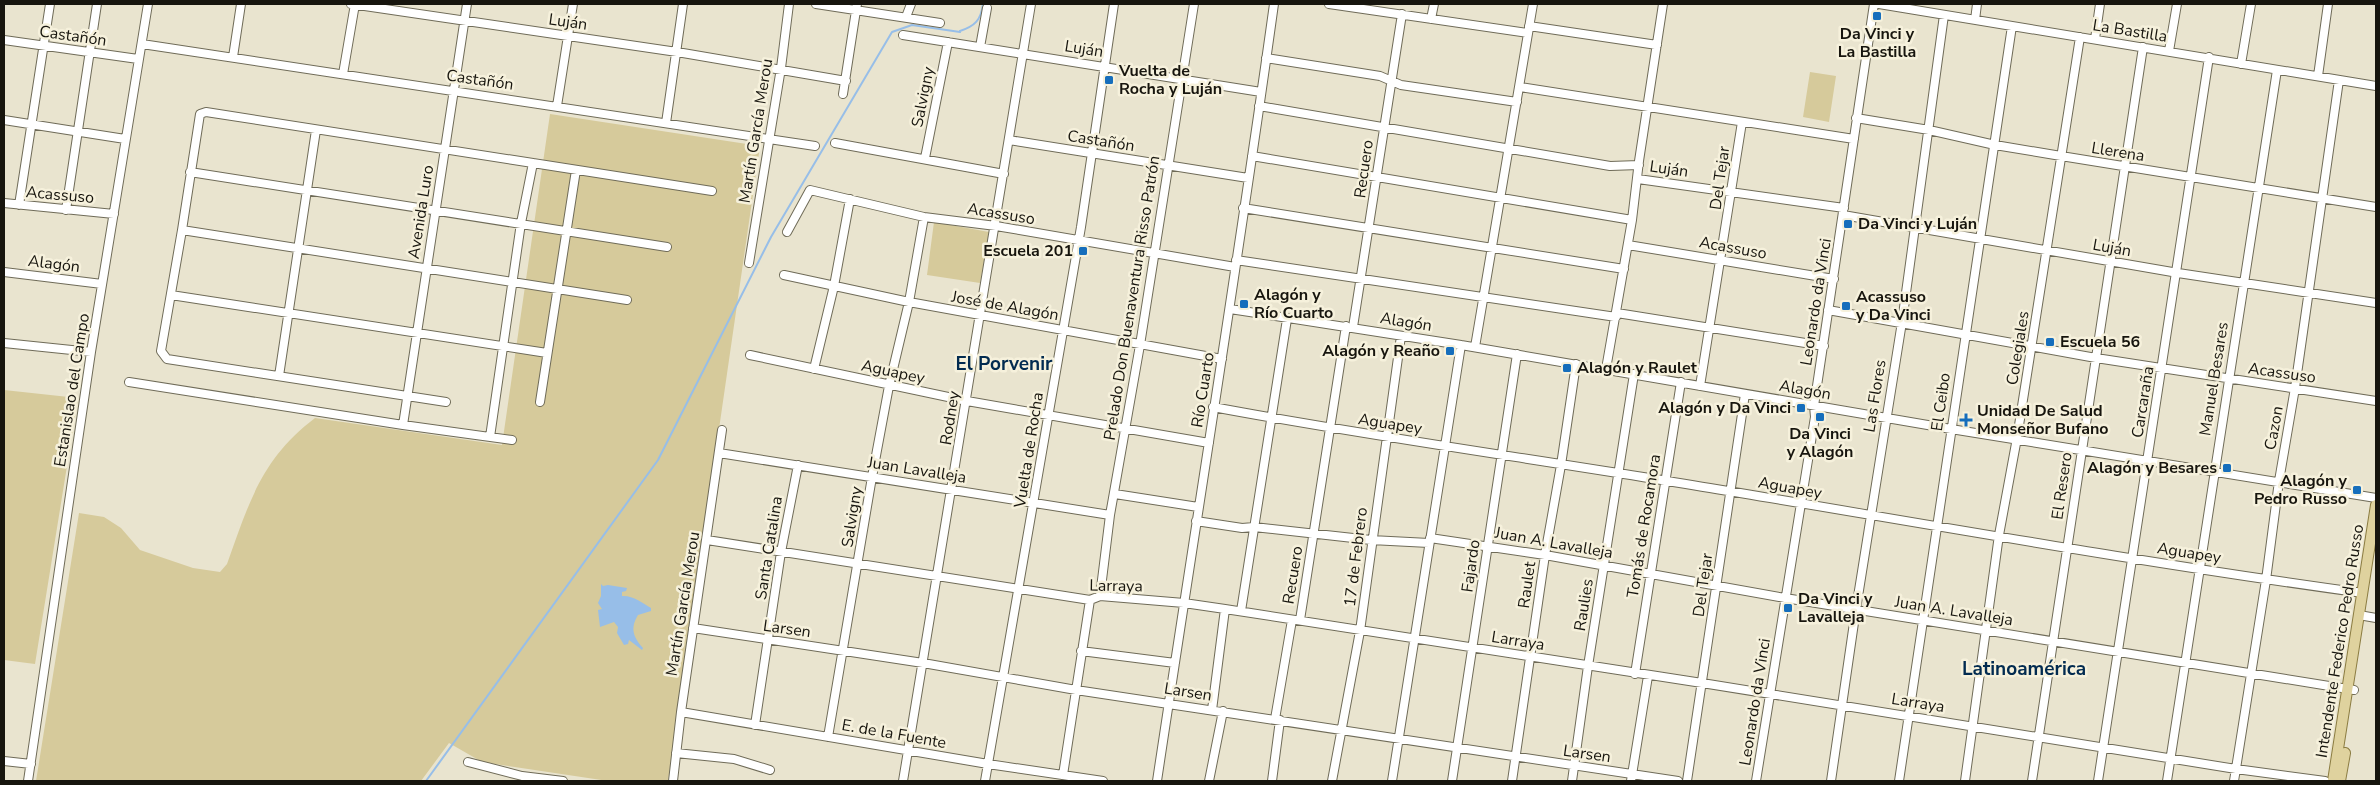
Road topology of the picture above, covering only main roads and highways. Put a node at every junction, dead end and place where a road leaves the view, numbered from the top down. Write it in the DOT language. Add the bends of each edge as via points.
graph roads {
  1 [pos="2376,505"];
  2 [pos="2376,550"];
  3 [pos="2367,616"];
  4 [pos="2351,690"];
  5 [pos="2333,781"];
  6 [pos="2340,781"];
  1 -- 3 [label="main road, Intendente Federico Pedro Russo" via="2363,593"];
  2 -- 3 [label="main road, Intendente Federico Pedro Russo"];
  3 -- 4 [label="main road, Intendente Federico Pedro Russo"];
  4 -- 5 [label="main road, Intendente Federico Pedro Russo"];
  4 -- 6 [label="main road, Intendente Federico Pedro Russo"];
}
